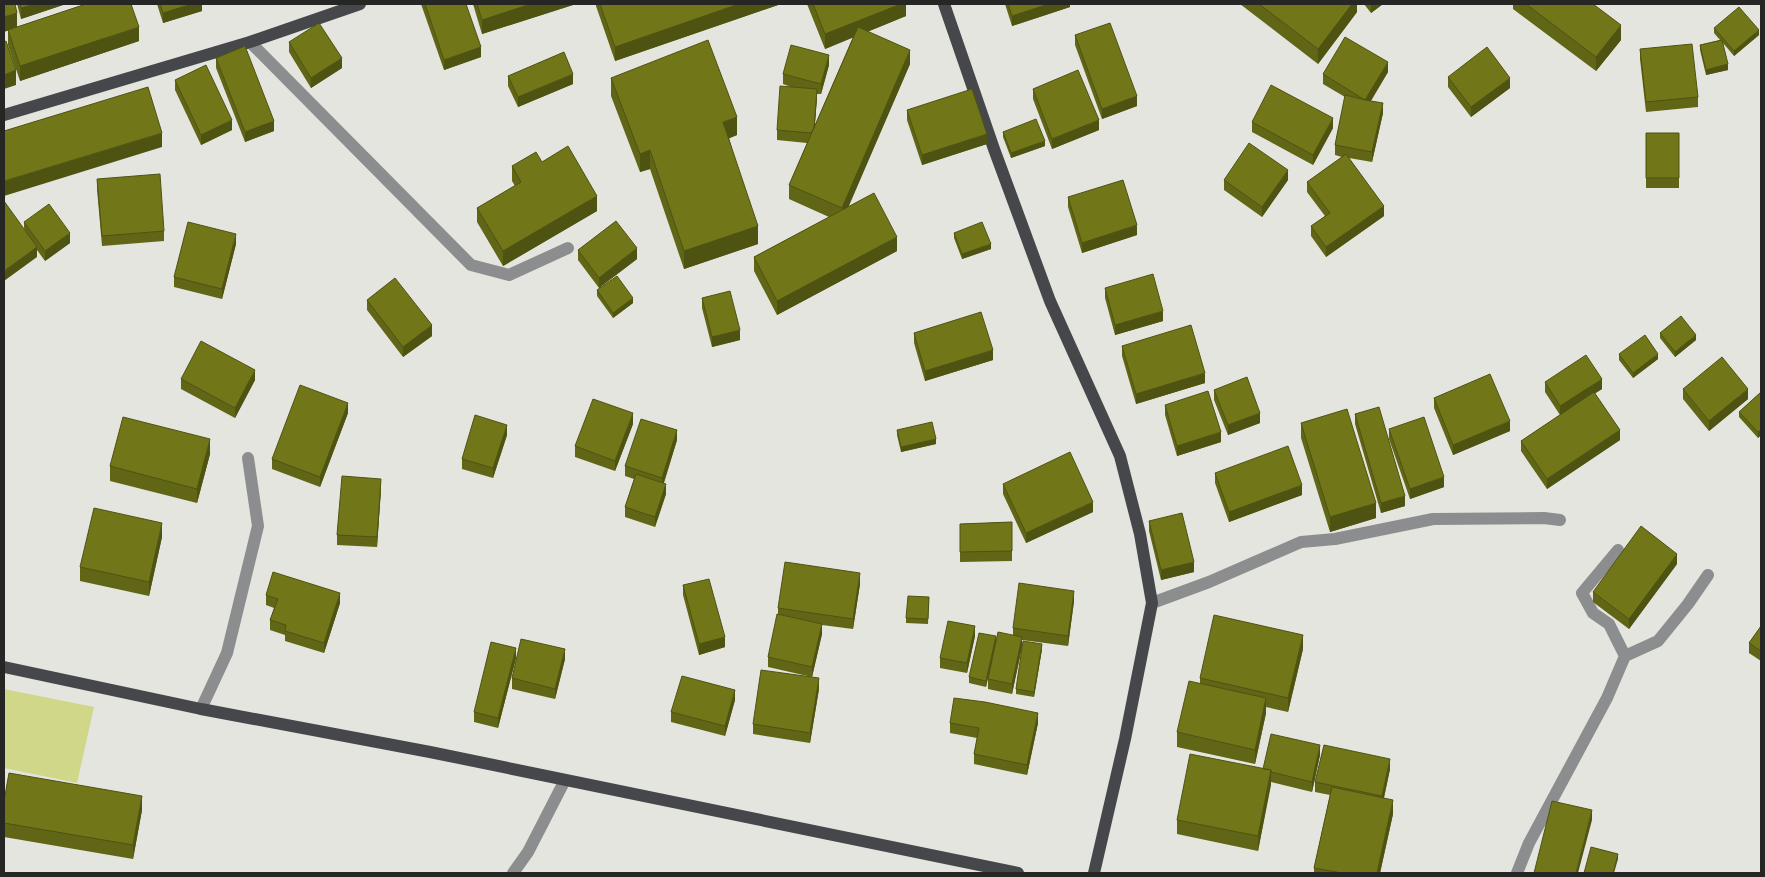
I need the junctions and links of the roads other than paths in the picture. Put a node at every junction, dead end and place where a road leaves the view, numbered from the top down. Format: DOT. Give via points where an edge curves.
graph roads {
  1 [pos="360,4"];
  2 [pos="944,4"];
  3 [pos="250,42"];
  4 [pos="4,115"];
  5 [pos="568,248"];
  6 [pos="248,458"];
  7 [pos="1560,520"];
  8 [pos="1618,550"];
  9 [pos="1708,575"];
  10 [pos="1152,602"];
  11 [pos="1625,656"];
  12 [pos="4,667"];
  13 [pos="201,709"];
  14 [pos="565,780"];
  15 [pos="513,873"];
  16 [pos="1018,873"];
  17 [pos="1094,873"];
  18 [pos="1517,873"];
  1 -- 3 [label="main road"];
  2 -- 10 [label="main road" via="1050,301 1120,456 1140,534"];
  3 -- 4 [label="main road"];
  3 -- 5 [label="street" via="471,265 509,275"];
  6 -- 13 [label="street" via="258,526 227,653"];
  7 -- 10 [label="street" via="1433,519 1335,539 1301,542 1209,582"];
  8 -- 11 [label="street" via="1582,593 1592,613 1609,624"];
  9 -- 11 [label="street" via="1658,641"];
  10 -- 17 [label="main road"];
  11 -- 18 [label="street" via="1607,698 1529,844"];
  12 -- 13 [label="main road"];
  13 -- 14 [label="main road"];
  14 -- 15 [label="street" via="528,852"];
  14 -- 16 [label="main road"];
}
